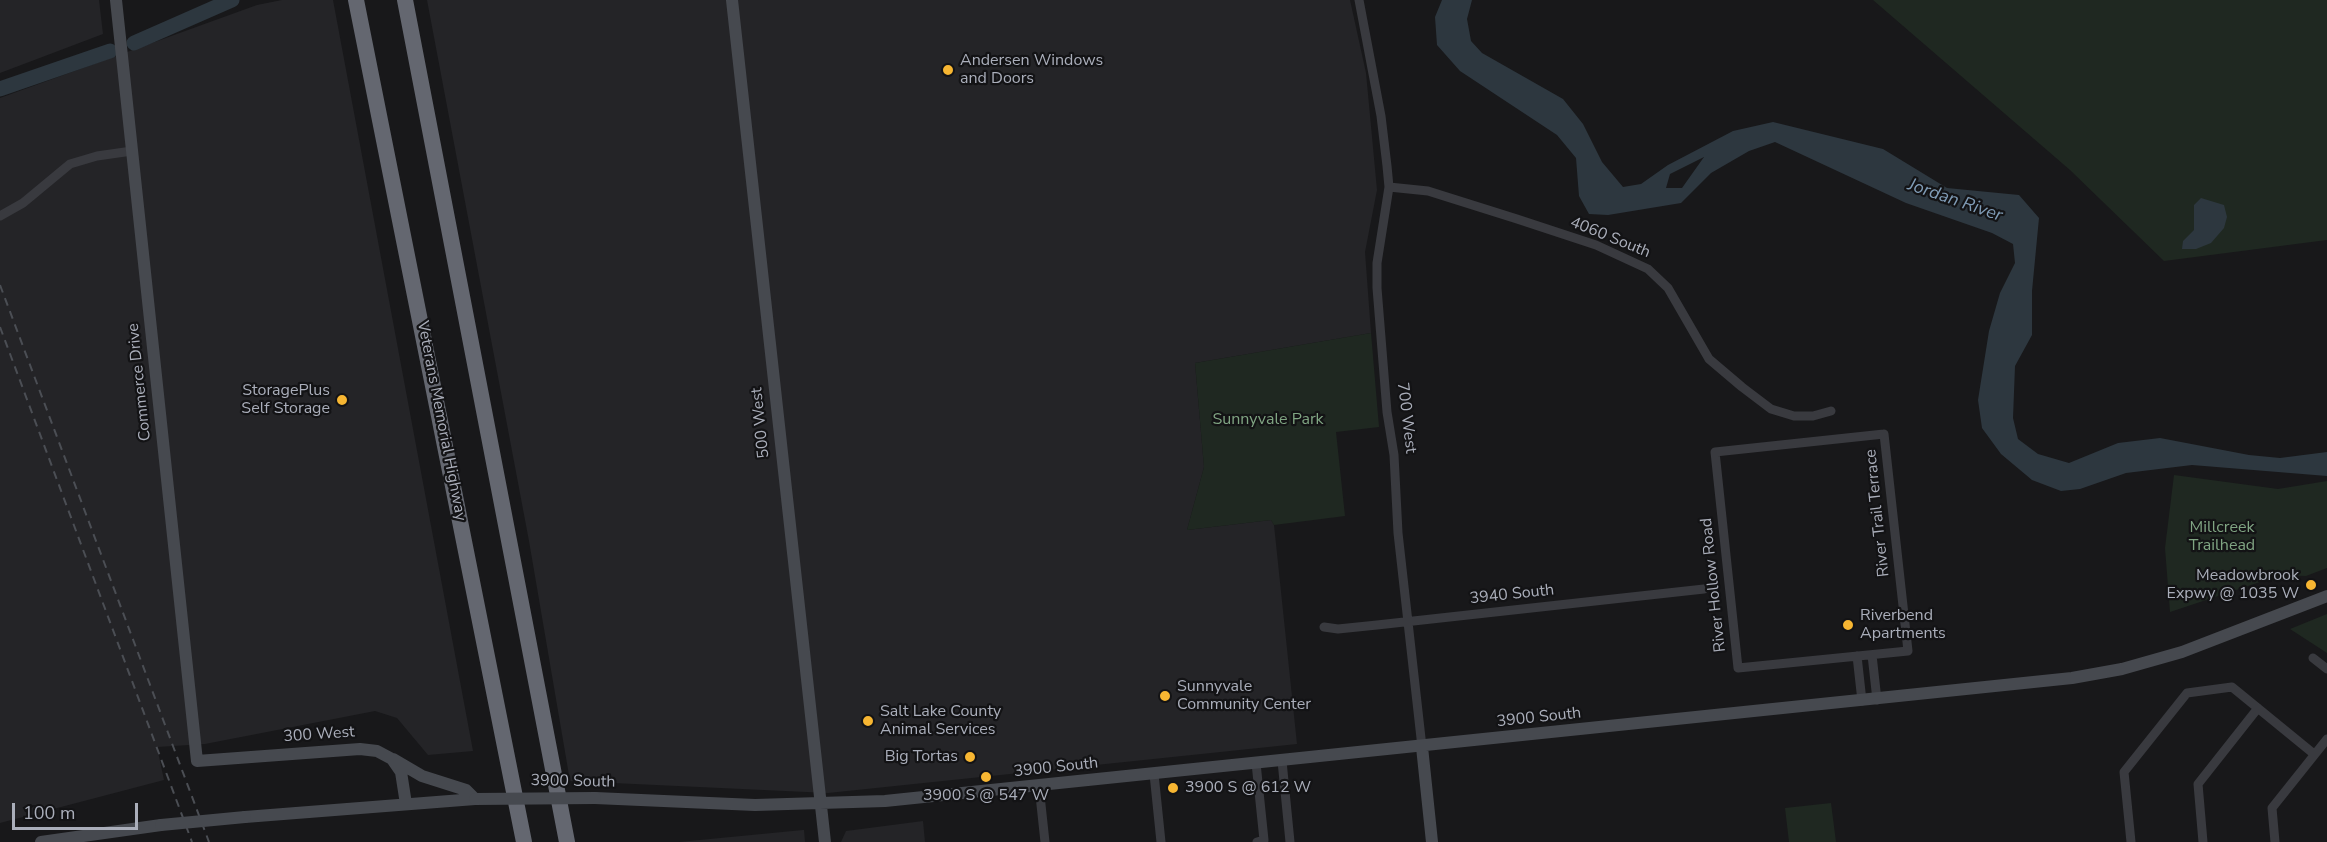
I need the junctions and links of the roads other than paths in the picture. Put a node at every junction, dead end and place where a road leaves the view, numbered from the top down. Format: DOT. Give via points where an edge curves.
graph roads {
  1 [pos="116,0"];
  2 [pos="356,0"];
  3 [pos="405,0"];
  4 [pos="732,0"];
  5 [pos="1359,0"];
  6 [pos="132,151"];
  7 [pos="1389,187"];
  8 [pos="0,216"];
  9 [pos="1831,411"];
  10 [pos="1715,452"];
  11 [pos="1704,589"];
  12 [pos="2327,596"];
  13 [pos="1409,622"];
  14 [pos="1324,627"];
  15 [pos="1908,651"];
  16 [pos="1872,655"];
  17 [pos="1857,656"];
  18 [pos="2313,658"];
  19 [pos="2327,669"];
  20 [pos="1877,700"];
  21 [pos="1862,701"];
  22 [pos="2258,708"];
  23 [pos="2327,739"];
  24 [pos="1422,747"];
  25 [pos="2314,754"];
  26 [pos="392,759"];
  27 [pos="197,760"];
  28 [pos="1282,761"];
  29 [pos="1256,763"];
  30 [pos="1154,774"];
  31 [pos="1039,786"];
  32 [pos="475,799"];
  33 [pos="406,804"];
  34 [pos="820,804"];
  35 [pos="41,842"];
  36 [pos="524,842"];
  37 [pos="567,842"];
  38 [pos="825,842"];
  39 [pos="1045,842"];
  40 [pos="1161,842"];
  41 [pos="1257,842"];
  42 [pos="1290,842"];
  43 [pos="1432,842"];
  44 [pos="2131,842"];
  45 [pos="2203,842"];
  46 [pos="2275,842"];
  1 -- 6 [label="main road, Commerce Drive"];
  2 -- 36 [label="highway, Veterans Memorial Highway"];
  3 -- 37 [label="highway"];
  4 -- 34 [label="main road, 500 West"];
  5 -- 7 [label="street, 700 West" via="1382,116"];
  6 -- 8 [label="street" via="70,164 23,204"];
  6 -- 27 [label="main road, Commerce Drive"];
  7 -- 9 [label="street, 4060 South" via="1428,191 1495,212 1596,245 1648,269 1668,288 1709,359 1742,387 1771,409 1794,416"];
  7 -- 13 [label="street, 700 West" via="1377,288"];
  10 -- 15 [label="street, River Trail Terrace" via="1884,434"];
  10 -- 17 [label="street, River Hollow Road" via="1738,668"];
  11 -- 13 [label="street, 3940 South"];
  12 -- 20 [label="main road, 3900 South" via="2182,652 2121,669"];
  13 -- 14 [label="street, 3940 South"];
  13 -- 24 [label="street, 700 West"];
  15 -- 16 [label="street, River Hollow Road"];
  16 -- 17 [label="street, River Hollow Road"];
  16 -- 20 [label="street"];
  17 -- 21 [label="street"];
  18 -- 19 [label="street"];
  20 -- 21 [label="main road, 3900 South"];
  21 -- 24 [label="main road, 3900 South"];
  22 -- 25 [label="street"];
  22 -- 44 [label="street" via="2232,687 2187,693 2124,772"];
  22 -- 45 [label="street" via="2198,784"];
  23 -- 25 [label="street"];
  24 -- 28 [label="main road, 3900 South"];
  24 -- 43 [label="main road, 700 West"];
  25 -- 46 [label="street" via="2272,808"];
  26 -- 27 [label="main road, 300 West" via="377,751 360,749"];
  26 -- 32 [label="main road, 300 West" via="422,776 466,790"];
  26 -- 33 [label="main road" via="401,772"];
  28 -- 29 [label="main road, 3900 South"];
  28 -- 42 [label="street"];
  29 -- 30 [label="main road, 3900 South"];
  29 -- 41 [label="street" via="1264,840"];
  30 -- 31 [label="main road, 3900 South"];
  30 -- 40 [label="street"];
  31 -- 34 [label="main road, 3900 South"];
  31 -- 39 [label="street"];
  32 -- 33 [label="main road, 3900 South"];
  32 -- 34 [label="main road, 3900 South, bridge"];
  33 -- 35 [label="main road, 3900 South, bridge" via="161,825"];
  34 -- 38 [label="main road, 500 West"];
}
